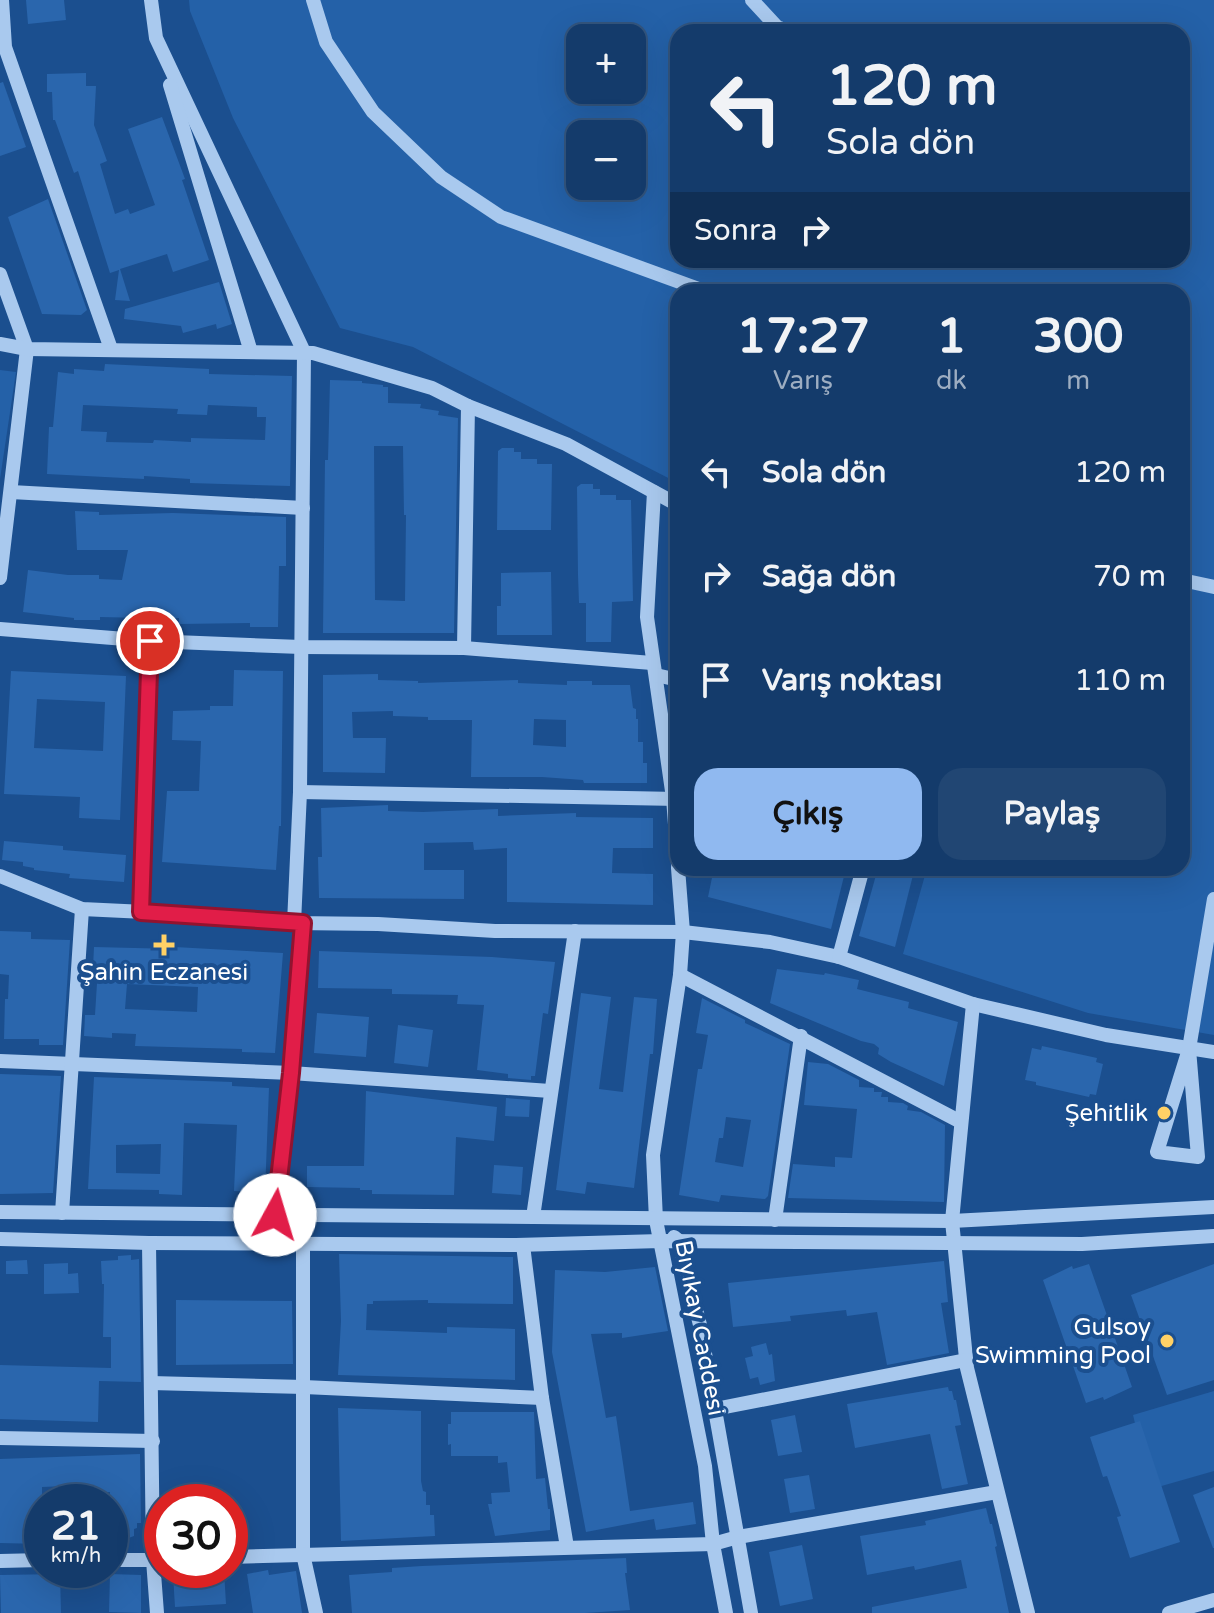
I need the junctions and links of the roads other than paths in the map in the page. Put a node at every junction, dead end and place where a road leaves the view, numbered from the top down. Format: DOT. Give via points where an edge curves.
graph roads {
  1 [pos="2,0"];
  2 [pos="151,0"];
  3 [pos="313,0"];
  4 [pos="752,0"];
  5 [pos="774,24"];
  6 [pos="156,38"];
  7 [pos="2,48"];
  8 [pos="0,274"];
  9 [pos="685,284"];
  10 [pos="0,344"];
  11 [pos="27,349"];
  12 [pos="111,349"];
  13 [pos="251,352"];
  14 [pos="304,352"];
  15 [pos="468,406"];
  16 [pos="11,492"];
  17 [pos="654,492"];
  18 [pos="670,501"];
  19 [pos="303,508"];
  20 [pos="0,578"];
  21 [pos="1190,582"];
  22 [pos="1214,587"];
  23 [pos="0,629"];
  24 [pos="150,641"];
  25 [pos="301,647"];
  26 [pos="464,648"];
  27 [pos="654,669"];
  28 [pos="670,676"];
  29 [pos="670,767"];
  30 [pos="300,792"];
  31 [pos="670,798"];
  32 [pos="0,876"];
  33 [pos="679,876"];
  34 [pos="861,876"];
  35 [pos="1214,899"];
  36 [pos="82,909"];
  37 [pos="141,912"];
  38 [pos="298,923"];
  39 [pos="575,931"];
  40 [pos="683,932"];
  41 [pos="839,957"];
  42 [pos="680,975"];
  43 [pos="973,1004"];
  44 [pos="801,1036"];
  45 [pos="1189,1049"];
  46 [pos="1214,1052"];
  47 [pos="0,1061"];
  48 [pos="72,1065"];
  49 [pos="291,1073"];
  50 [pos="550,1091"];
  51 [pos="961,1122"];
  52 [pos="1214,1207"];
  53 [pos="0,1212"];
  54 [pos="62,1213"];
  55 [pos="275,1215"];
  56 [pos="533,1217"];
  57 [pos="656,1220"];
  58 [pos="775,1220"];
  59 [pos="952,1221"];
  60 [pos="1214,1236"];
  61 [pos="0,1239"];
  62 [pos="661,1241"];
  63 [pos="679,1241"];
  64 [pos="149,1243"];
  65 [pos="952,1243"];
  66 [pos="275,1244"];
  67 [pos="303,1244"];
  68 [pos="523,1245"];
  69 [pos="966,1360"];
  70 [pos="151,1383"];
  71 [pos="304,1387"];
  72 [pos="542,1398"];
  73 [pos="715,1409"];
  74 [pos="0,1438"];
  75 [pos="153,1441"];
  76 [pos="155,1484"];
  77 [pos="997,1492"];
  78 [pos="738,1537"];
  79 [pos="713,1544"];
  80 [pos="567,1547"];
  81 [pos="303,1554"];
  82 [pos="248,1556"];
  83 [pos="24,1560"];
  84 [pos="0,1561"];
  85 [pos="157,1588"];
  86 [pos="1214,1600"];
  87 [pos="157,1613"];
  88 [pos="316,1613"];
  89 [pos="726,1613"];
  90 [pos="751,1613"];
  91 [pos="1028,1613"];
  92 [pos="1169,1613"];
  1 -- 7 [label="street"];
  2 -- 6 [label="street"];
  3 -- 9 [label="street" via="326,42 373,112 441,177 501,217"];
  4 -- 5 [label="street"];
  6 -- 13 [label="street"];
  6 -- 14 [label="street"];
  7 -- 12 [label="street"];
  8 -- 11 [label="street"];
  10 -- 11 [label="street"];
  11 -- 12 [label="street"];
  11 -- 16 [label="street"];
  12 -- 13 [label="street"];
  13 -- 14 [label="street"];
  14 -- 15 [label="street" via="432,388"];
  14 -- 19 [label="street"];
  15 -- 17 [label="street" via="566,444"];
  15 -- 26 [label="street"];
  16 -- 19 [label="street"];
  16 -- 20 [label="street"];
  17 -- 18 [label="street"];
  17 -- 27 [label="street" via="647,617"];
  19 -- 25 [label="street"];
  21 -- 22 [label="street"];
  23 -- 24 [label="street"];
  24 -- 25 [label="street"];
  24 -- 37 [label="street"];
  25 -- 26 [label="street"];
  25 -- 30 [label="street"];
  26 -- 27 [label="street"];
  27 -- 28 [label="street"];
  27 -- 29 [label="street"];
  30 -- 31 [label="street"];
  30 -- 38 [label="street"];
  32 -- 36 [label="street"];
  33 -- 40 [label="street"];
  34 -- 41 [label="street"];
  35 -- 45 [label="street"];
  36 -- 37 [label="street"];
  36 -- 48 [label="street"];
  37 -- 38 [label="street"];
  38 -- 39 [label="street"];
  38 -- 49 [label="street"];
  39 -- 40 [label="street"];
  39 -- 50 [label="street"];
  40 -- 41 [label="street"];
  40 -- 42 [label="street"];
  41 -- 43 [label="street"];
  42 -- 44 [label="street"];
  42 -- 57 [label="street" via="653,1155"];
  43 -- 45 [label="street"];
  43 -- 51 [label="street"];
  44 -- 51 [label="street"];
  44 -- 58 [label="street"];
  45 -- 45 [label="street" via="1157,1152 1198,1157 1193,1095"];
  45 -- 46 [label="street"];
  47 -- 48 [label="street"];
  48 -- 49 [label="street"];
  48 -- 54 [label="street"];
  49 -- 50 [label="street"];
  49 -- 55 [label="street"];
  50 -- 56 [label="street"];
  51 -- 59 [label="street"];
  52 -- 59 [label="street"];
  53 -- 54 [label="street"];
  54 -- 55 [label="street"];
  55 -- 56 [label="street"];
  55 -- 66 [label="street"];
  56 -- 57 [label="street"];
  57 -- 58 [label="street"];
  57 -- 62 [label="street, Bıyıkay Caddesi"];
  57 -- 63 [label="street, Bıyıkay Caddesi"];
  58 -- 59 [label="street"];
  59 -- 65 [label="street"];
  60 -- 65 [label="street" via="1082,1244"];
  61 -- 64 [label="street"];
  62 -- 63 [label="street"];
  62 -- 68 [label="street"];
  62 -- 79 [label="street, Bıyıkay Caddesi" via="705,1466"];
  63 -- 65 [label="street"];
  63 -- 73 [label="street, Bıyıkay Caddesi"];
  64 -- 66 [label="street"];
  64 -- 70 [label="street"];
  65 -- 69 [label="street"];
  66 -- 67 [label="street"];
  67 -- 68 [label="street"];
  67 -- 71 [label="street"];
  68 -- 72 [label="street"];
  69 -- 73 [label="street"];
  69 -- 77 [label="street"];
  70 -- 71 [label="street"];
  70 -- 75 [label="street"];
  71 -- 72 [label="street"];
  71 -- 81 [label="street"];
  72 -- 80 [label="street"];
  73 -- 78 [label="street, Bıyıkay Caddesi"];
  74 -- 75 [label="street"];
  75 -- 76 [label="street"];
  77 -- 78 [label="street"];
  77 -- 91 [label="street"];
  78 -- 79 [label="street"];
  78 -- 90 [label="street, Bıyıkay Caddesi"];
  79 -- 80 [label="street"];
  79 -- 89 [label="street, Bıyıkay Caddesi"];
  80 -- 81 [label="street"];
  81 -- 82 [label="street"];
  81 -- 88 [label="street"];
  83 -- 84 [label="street"];
  85 -- 87 [label="street"];
  86 -- 92 [label="street"];
}
